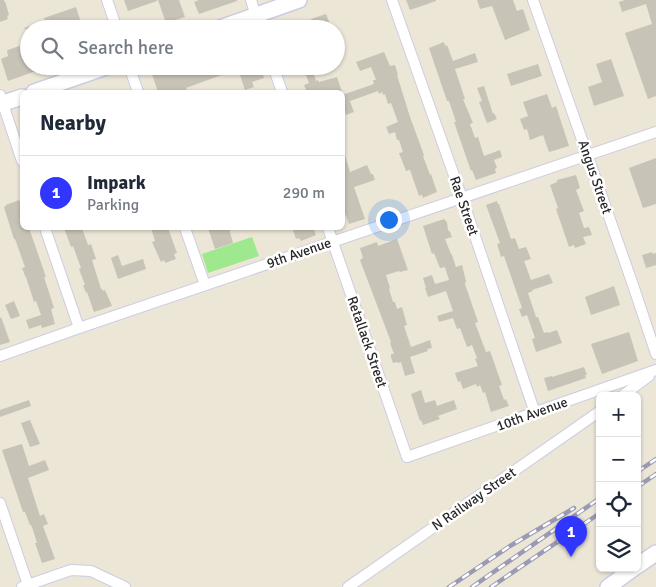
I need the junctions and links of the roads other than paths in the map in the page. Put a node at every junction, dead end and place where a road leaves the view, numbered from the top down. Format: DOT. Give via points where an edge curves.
graph roads {
  1 [pos="107,0"];
  2 [pos="251,0"];
  3 [pos="299,0"];
  4 [pos="392,0"];
  5 [pos="532,0"];
  6 [pos="114,20"];
  7 [pos="257,20"];
  8 [pos="262,20"];
  9 [pos="83,75"];
  10 [pos="132,75"];
  11 [pos="276,75"];
  12 [pos="40,90"];
  13 [pos="137,90"];
  14 [pos="281,90"];
  15 [pos="20,96"];
  16 [pos="1,101"];
  17 [pos="656,132"];
  18 [pos="20,155"];
  19 [pos="587,156"];
  20 [pos="462,198"];
  21 [pos="46,230"];
  22 [pos="186,230"];
  23 [pos="329,230"];
  24 [pos="332,242"];
  25 [pos="205,285"];
  26 [pos="80,328"];
  27 [pos="656,354"];
  28 [pos="0,356"];
  29 [pos="656,371"];
  30 [pos="627,392"];
  31 [pos="535,413"];
  32 [pos="596,414"];
  33 [pos="407,457"];
  34 [pos="0,503"];
  35 [pos="656,553"];
  36 [pos="641,563"];
  37 [pos="629,572"];
  38 [pos="25,586"];
  39 [pos="125,587"];
  40 [pos="348,587"];
  41 [pos="608,587"];
  1 -- 6 [label="street"];
  2 -- 7 [label="street"];
  3 -- 8 [label="main road"];
  4 -- 20 [label="street, Rae Street"];
  5 -- 19 [label="street, Angus Street"];
  9 -- 12 [label="main road"];
  10 -- 13 [label="street"];
  11 -- 14 [label="street"];
  15 -- 16 [label="main road"];
  16 -- 18 [label="street"];
  17 -- 19 [label="street, 9th Avenue"];
  19 -- 20 [label="street, 9th Avenue"];
  19 -- 27 [label="street, Angus Street"];
  20 -- 24 [label="street, 9th Avenue"];
  20 -- 31 [label="street, Rae Street"];
  21 -- 26 [label="street"];
  22 -- 25 [label="street"];
  23 -- 24 [label="street, Retallack Street"];
  24 -- 25 [label="street, 9th Avenue"];
  24 -- 33 [label="street, Retallack Street"];
  25 -- 26 [label="street, 9th Avenue"];
  26 -- 28 [label="street, 9th Avenue"];
  29 -- 30 [label="street"];
  29 -- 31 [label="street, 10th Avenue"];
  31 -- 33 [label="street, 10th Avenue"];
  32 -- 40 [label="street, N Railway Street"];
  34 -- 38 [label="street"];
  35 -- 36 [label="main road"];
  37 -- 41 [label="main road"];
  38 -- 39 [label="street" via="71,570 91,571"];
}
